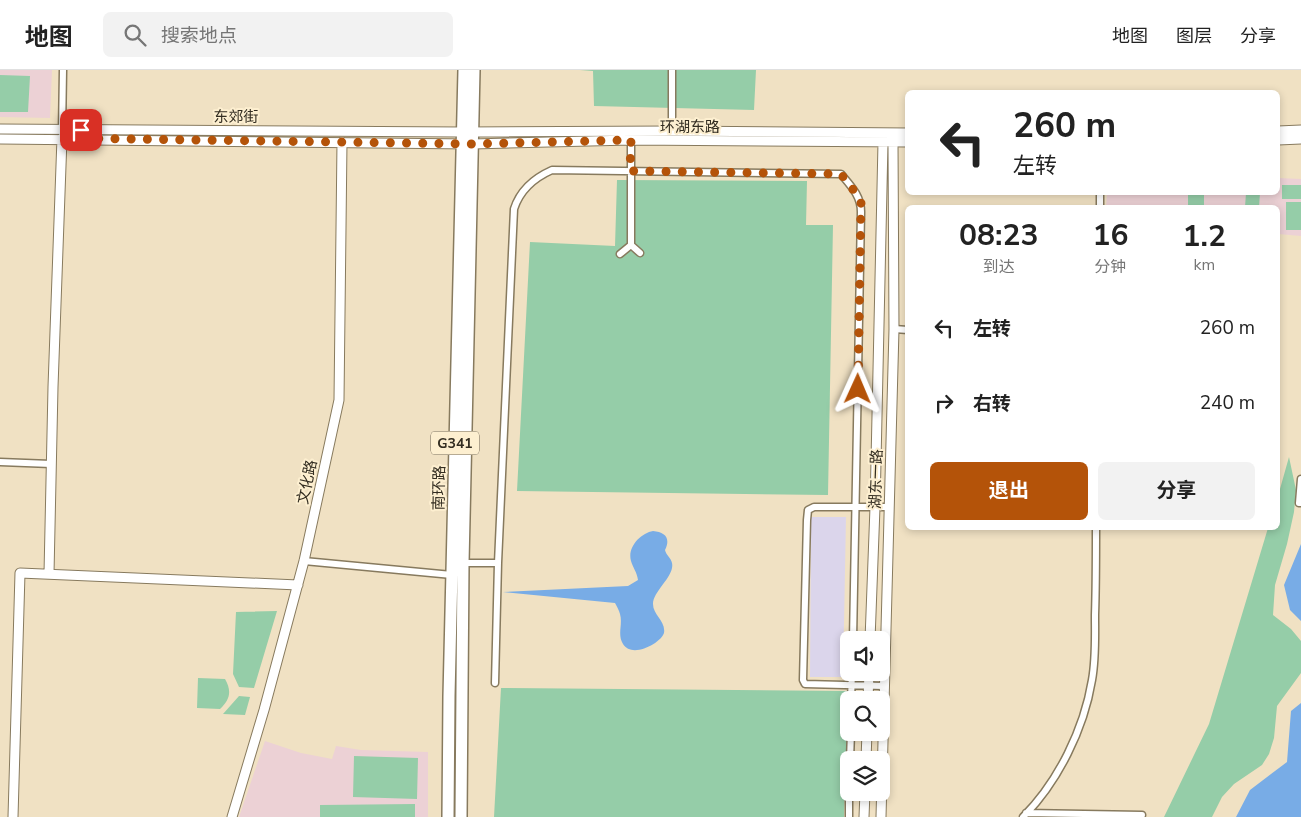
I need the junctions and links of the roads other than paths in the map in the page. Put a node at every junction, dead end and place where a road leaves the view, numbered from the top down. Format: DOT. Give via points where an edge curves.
graph roads {
  1 [pos="63,70"];
  2 [pos="464,70"];
  3 [pos="474,70"];
  4 [pos="672,70"];
  5 [pos="0,129"];
  6 [pos="1301,130"];
  7 [pos="672,131"];
  8 [pos="1280,131"];
  9 [pos="905,133"];
  10 [pos="62,134"];
  11 [pos="467,138"];
  12 [pos="0,139"];
  13 [pos="1301,139"];
  14 [pos="631,140"];
  15 [pos="1280,140"];
  16 [pos="342,142"];
  17 [pos="882,142"];
  18 [pos="893,142"];
  19 [pos="905,142"];
  20 [pos="630,171"];
  21 [pos="631,245"];
  22 [pos="640,253"];
  23 [pos="620,254"];
  24 [pos="894,329"];
  25 [pos="905,330"];
  26 [pos="0,462"];
  27 [pos="51,464"];
  28 [pos="1301,479"];
  29 [pos="1301,503"];
  30 [pos="856,507"];
  31 [pos="875,507"];
  32 [pos="889,507"];
  33 [pos="1096,530"];
  34 [pos="304,561"];
  35 [pos="463,563"];
  36 [pos="498,563"];
  37 [pos="49,574"];
  38 [pos="452,575"];
  39 [pos="298,585"];
  40 [pos="853,631"];
  41 [pos="870,631"];
  42 [pos="852,681"];
  43 [pos="868,681"];
  44 [pos="496,683"];
  45 [pos="852,685"];
  46 [pos="868,685"];
  47 [pos="884,686"];
  48 [pos="852,691"];
  49 [pos="868,691"];
  50 [pos="850,801"];
  51 [pos="865,801"];
  52 [pos="1024,815"];
  53 [pos="1142,815"];
  54 [pos="13,817"];
  55 [pos="232,817"];
  56 [pos="448,817"];
  57 [pos="461,817"];
  58 [pos="849,817"];
  59 [pos="864,817"];
  60 [pos="881,817"];
  1 -- 10 [label="street"];
  2 -- 11 [label="highway, 南环路 / G341"];
  3 -- 11 [label="highway, 南环路 / G341"];
  4 -- 7 [label="street"];
  5 -- 10 [label="main road, 东郊街"];
  6 -- 8 [label="main road"];
  7 -- 9 [label="main road, 环湖东路"];
  7 -- 11 [label="main road, 环湖东路"];
  10 -- 11 [label="main road, 东郊街"];
  10 -- 12 [label="main road, 东郊街"];
  10 -- 16 [label="main road, 东郊街"];
  10 -- 27 [label="main road"];
  11 -- 14 [label="main road, 环湖东路"];
  11 -- 16 [label="main road, 东郊街"];
  11 -- 35 [label="highway, 南环路 / G341"];
  11 -- 38 [label="highway, 南环路 / G341"];
  13 -- 15 [label="main road"];
  14 -- 17 [label="main road, 环湖东路"];
  14 -- 20 [label="street"];
  16 -- 34 [label="main road, 文化路" via="339,400"];
  17 -- 18 [label="main road, 环湖东路"];
  17 -- 31 [label="main road, 湖东一路"];
  18 -- 19 [label="main road, 环湖东路"];
  18 -- 24 [label="main road, 湖东一路"];
  20 -- 21 [label="street"];
  20 -- 30 [label="street" via="841,174 855,192 861,202"];
  20 -- 36 [label="street" via="552,170 523,190 516,202"];
  21 -- 22 [label="street"];
  21 -- 23 [label="street"];
  24 -- 25 [label="street"];
  24 -- 32 [label="main road, 湖东一路"];
  26 -- 27 [label="street"];
  27 -- 37 [label="main road"];
  28 -- 29 [label="street"];
  30 -- 31 [label="street"];
  30 -- 40 [label="street"];
  30 -- 45 [label="street" via="814,507 808,510 803,680 805,684"];
  31 -- 32 [label="street"];
  31 -- 41 [label="main road, 湖东一路"];
  32 -- 47 [label="main road, 湖东一路"];
  33 -- 52 [label="street" via="1095,654 1089,695 1057,772"];
  34 -- 38 [label="street"];
  34 -- 39 [label="main road, 文化路"];
  35 -- 36 [label="street"];
  35 -- 57 [label="highway, 南环路 / G341"];
  36 -- 44 [label="street"];
  37 -- 39 [label="main road"];
  37 -- 54 [label="main road" via="20,573"];
  38 -- 56 [label="highway, 南环路 / G341"];
  39 -- 55 [label="main road, 文化路"];
  42 -- 45 [label="street"];
  43 -- 46 [label="main road"];
  45 -- 46 [label="street"];
  45 -- 48 [label="street"];
  46 -- 47 [label="street"];
  46 -- 49 [label="main road"];
  47 -- 60 [label="main road, 湖东一路"];
  50 -- 58 [label="street"];
  51 -- 59 [label="main road"];
  52 -- 53 [label="street"];
}
